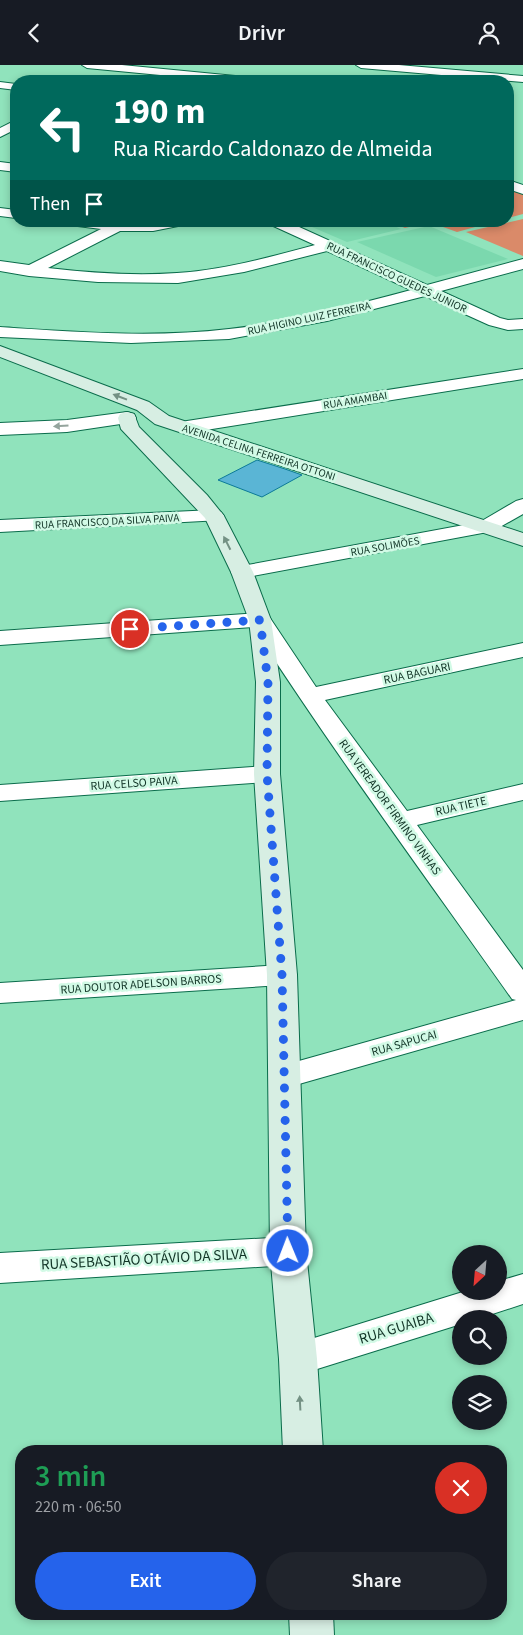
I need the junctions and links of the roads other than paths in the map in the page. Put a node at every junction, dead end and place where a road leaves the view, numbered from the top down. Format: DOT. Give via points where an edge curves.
graph roads {
  1 [pos="87,65"];
  2 [pos="361,65"];
  3 [pos="119,68"];
  4 [pos="428,68"];
  5 [pos="107,75"];
  6 [pos="190,75"];
  7 [pos="488,75"];
  8 [pos="117,227"];
  9 [pos="287,227"];
  10 [pos="329,246"];
  11 [pos="523,264"];
  12 [pos="0,267"];
  13 [pos="30,270"];
  14 [pos="8,281"];
  15 [pos="425,290"];
  16 [pos="523,324"];
  17 [pos="0,332"];
  18 [pos="0,351"];
  19 [pos="0,369"];
  20 [pos="523,373"];
  21 [pos="143,406"];
  22 [pos="127,418"];
  23 [pos="162,420"];
  24 [pos="187,427"];
  25 [pos="0,429"];
  26 [pos="523,505"];
  27 [pos="214,516"];
  28 [pos="0,526"];
  29 [pos="486,527"];
  30 [pos="523,540"];
  31 [pos="242,572"];
  32 [pos="260,620"];
  33 [pos="0,638"];
  34 [pos="523,650"];
  35 [pos="310,696"];
  36 [pos="267,774"];
  37 [pos="523,792"];
  38 [pos="0,793"];
  39 [pos="399,821"];
  40 [pos="282,975"];
  41 [pos="523,992"];
  42 [pos="0,993"];
  43 [pos="523,1009"];
  44 [pos="285,1076"];
  45 [pos="288,1251"];
  46 [pos="0,1268"];
  47 [pos="523,1289"];
  48 [pos="298,1359"];
  49 [pos="303,1445"];
  50 [pos="311,1620"];
  51 [pos="312,1635"];
  1 -- 3 [label="street"];
  2 -- 4 [label="street"];
  3 -- 5 [label="street"];
  3 -- 6 [label="street"];
  4 -- 7 [label="street"];
  8 -- 13 [label="street"];
  9 -- 10 [label="street, RUA FRANCISCO GUEDES JUNIOR"];
  10 -- 13 [label="street" via="216,273 158,279 107,278"];
  10 -- 15 [label="street, RUA FRANCISCO GUEDES JUNIOR"];
  11 -- 15 [label="street, RUA HIGINO LUIZ FERREIRA"];
  12 -- 13 [label="street"];
  13 -- 14 [label="street"];
  15 -- 16 [label="street, RUA FRANCISCO GUEDES JUNIOR" via="495,322"];
  15 -- 17 [label="street, RUA HIGINO LUIZ FERREIRA" via="321,318 260,330 210,335 143,338"];
  21 -- 18 [label="main road, AVENIDA CELINA FERREIRA OTTONI, one-way"];
  19 -- 22 [label="main road"];
  20 -- 24 [label="street, RUA AMAMBAI"];
  21 -- 22 [label="main road"];
  21 -- 23 [label="main road, AVENIDA CELINA FERREIRA OTTONI"];
  22 -- 23 [label="main road"];
  22 -- 25 [label="street, one-way" via="67,426"];
  22 -- 27 [label="main road" via="130,429"];
  23 -- 24 [label="main road, AVENIDA CELINA FERREIRA OTTONI"];
  24 -- 29 [label="main road, AVENIDA CELINA FERREIRA OTTONI"];
  26 -- 29 [label="street, RUA SOLIMÕES"];
  27 -- 28 [label="street, RUA FRANCISCO DA SILVA PAIVA"];
  31 -- 27 [label="main road, one-way"];
  29 -- 30 [label="main road, AVENIDA CELINA FERREIRA OTTONI"];
  29 -- 31 [label="street, RUA SOLIMÕES"];
  31 -- 32 [label="main road"];
  32 -- 33 [label="street"];
  32 -- 35 [label="street, RUA VEREADOR FIRMINO VINHAS"];
  32 -- 36 [label="main road" via="268,682"];
  34 -- 35 [label="street, RUA BAGUARI"];
  35 -- 39 [label="street, RUA VEREADOR FIRMINO VINHAS"];
  36 -- 38 [label="street, RUA CELSO PAIVA"];
  36 -- 40 [label="main road"];
  37 -- 39 [label="street, RUA TIETE"];
  39 -- 41 [label="street, RUA VEREADOR FIRMINO VINHAS"];
  40 -- 42 [label="street, RUA DOUTOR ADELSON BARROS"];
  40 -- 44 [label="main road"];
  43 -- 44 [label="street, RUA SAPUCAI"];
  44 -- 45 [label="main road"];
  45 -- 46 [label="street, RUA SEBASTIÃO OTÁVIO DA SILVA"];
  45 -- 48 [label="main road"];
  47 -- 48 [label="street, RUA GUAIBA"];
  49 -- 48 [label="main road, one-way"];
  50 -- 51 [label="main road"];
}
